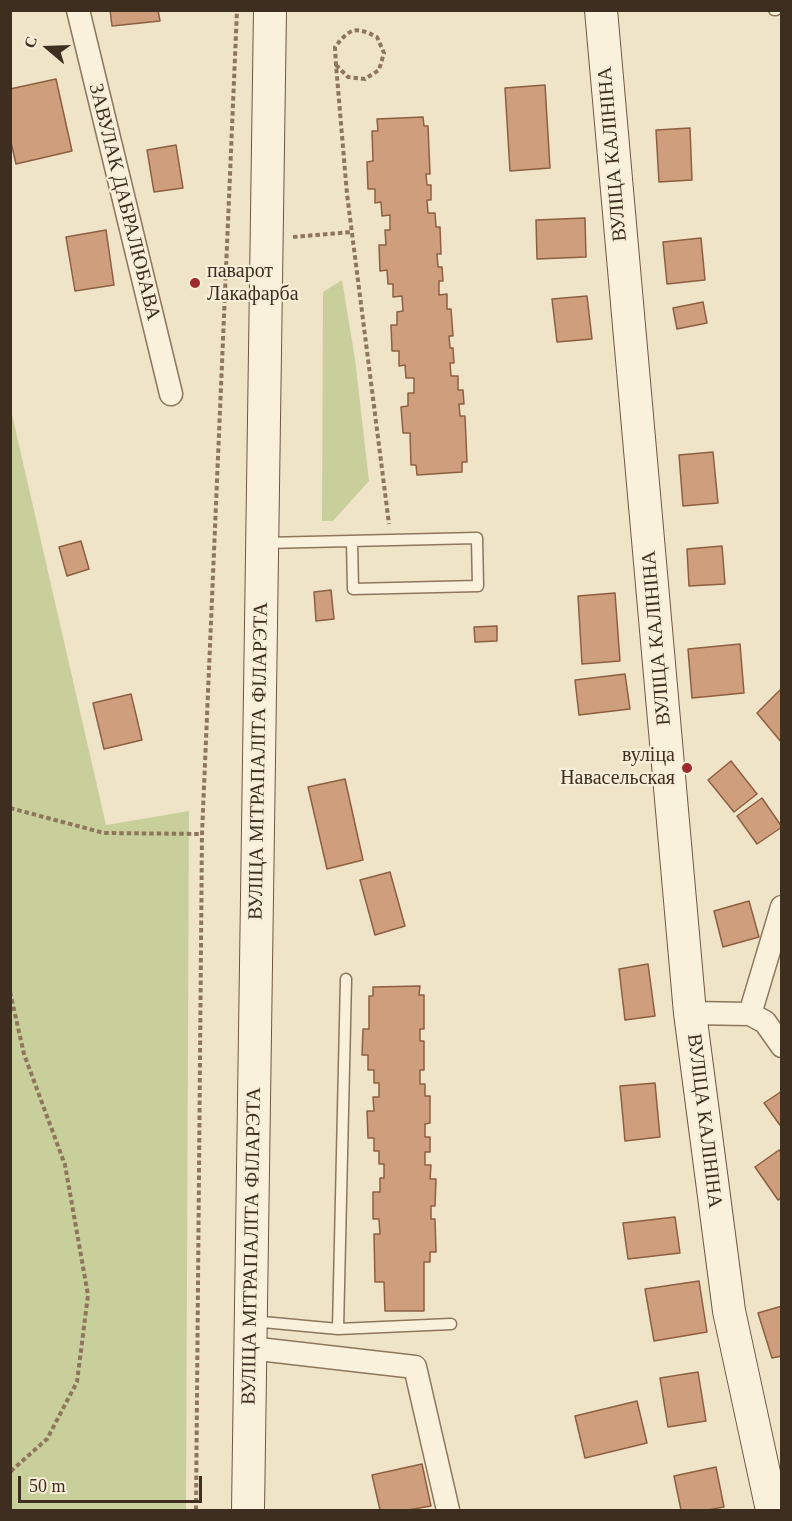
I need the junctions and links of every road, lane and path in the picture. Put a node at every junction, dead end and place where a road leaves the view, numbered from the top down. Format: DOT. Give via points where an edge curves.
graph roads {
  1 [pos="78,10"];
  2 [pos="237,10"];
  3 [pos="270,10"];
  4 [pos="601,10"];
  5 [pos="336,64"];
  6 [pos="352,232"];
  7 [pos="291,237"];
  8 [pos="171,394"];
  9 [pos="392,540"];
  10 [pos="352,541"];
  11 [pos="262,543"];
  12 [pos="10,808"];
  13 [pos="202,834"];
  14 [pos="782,907"];
  15 [pos="346,979"];
  16 [pos="10,992"];
  17 [pos="690,1013"];
  18 [pos="750,1014"];
  19 [pos="782,1046"];
  20 [pos="451,1324"];
  21 [pos="338,1329"];
  22 [pos="251,1335"];
  23 [pos="10,1472"];
  24 [pos="196,1510"];
  25 [pos="248,1510"];
  26 [pos="448,1510"];
  27 [pos="772,1510"];
  1 -- 8 [label="street, ЗАВУЛАК ДАБРАЛЮБАВА"];
  2 -- 13 [label="path"];
  3 -- 11 [label="main road, ВУЛІЦА МІТРАПАЛІТА ФІЛАРЭТА"];
  4 -- 17 [label="main road, ВУЛІЦА КАЛІНІНА"];
  5 -- 5 [label="path" via="335,47 345,34 362,30 377,37 384,53 379,70 364,79 348,77"];
  5 -- 6 [label="path"];
  6 -- 7 [label="path"];
  6 -- 9 [label="path"];
  9 -- 10 [label="lane"];
  9 -- 10 [label="lane" via="477,538 478,586 353,589"];
  10 -- 11 [label="lane"];
  11 -- 22 [label="main road, ВУЛІЦА МІТРАПАЛІТА ФІЛАРЭТА"];
  12 -- 13 [label="path" via="104,833"];
  13 -- 24 [label="path"];
  14 -- 18 [label="street"];
  15 -- 21 [label="lane"];
  16 -- 23 [label="path" via="24,1054 65,1165 88,1296 77,1382 47,1439"];
  17 -- 18 [label="street"];
  17 -- 27 [label="main road, ВУЛІЦА КАЛІНІНА" via="729,1311"];
  18 -- 19 [label="street" via="765,1022"];
  20 -- 21 [label="lane"];
  21 -- 22 [label="lane"];
  22 -- 25 [label="main road, ВУЛІЦА МІТРАПАЛІТА ФІЛАРЭТА"];
  22 -- 26 [label="street" via="267,1350 415,1367"];
}
